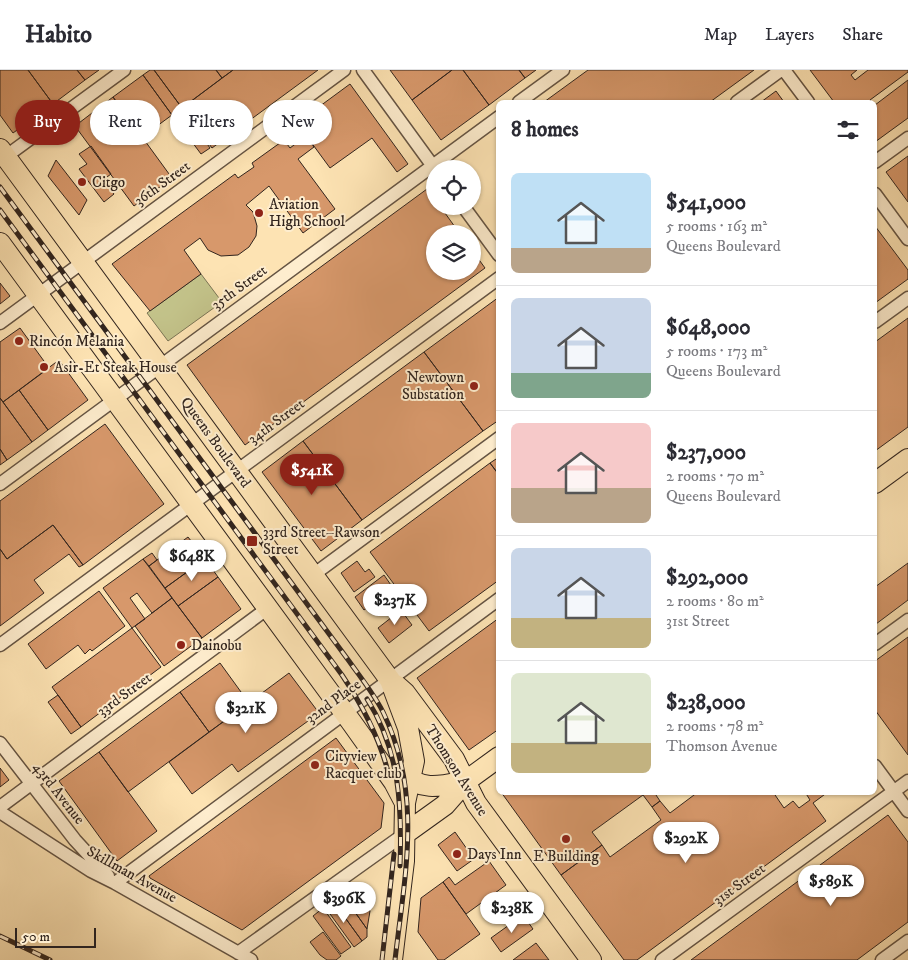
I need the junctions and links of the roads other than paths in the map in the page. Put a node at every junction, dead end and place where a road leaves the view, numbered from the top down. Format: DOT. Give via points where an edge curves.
graph roads {
  1 [pos="124,70"];
  2 [pos="344,70"];
  3 [pos="363,70"];
  4 [pos="563,70"];
  5 [pos="782,70"];
  6 [pos="522,100"];
  7 [pos="740,100"];
  8 [pos="806,100"];
  9 [pos="496,119"];
  10 [pos="908,138"];
  11 [pos="2,156"];
  12 [pos="429,160"];
  13 [pos="443,160"];
  14 [pos="877,161"];
  15 [pos="426,173"];
  16 [pos="877,197"];
  17 [pos="470,215"];
  18 [pos="908,239"];
  19 [pos="0,243"];
  20 [pos="496,251"];
  21 [pos="83,261"];
  22 [pos="496,280"];
  23 [pos="38,295"];
  24 [pos="908,298"];
  25 [pos="877,321"];
  26 [pos="0,323"];
  27 [pos="160,366"];
  28 [pos="114,399"];
  29 [pos="496,440"];
  30 [pos="908,459"];
  31 [pos="236,470"];
  32 [pos="877,482"];
  33 [pos="0,484"];
  34 [pos="191,504"];
  35 [pos="313,575"];
  36 [pos="496,601"];
  37 [pos="268,608"];
  38 [pos="908,620"];
  39 [pos="877,643"];
  40 [pos="0,645"];
  41 [pos="390,680"];
  42 [pos="345,713"];
  43 [pos="0,743"];
  44 [pos="368,746"];
  45 [pos="496,758"];
  46 [pos="877,769"];
  47 [pos="411,781"];
  48 [pos="466,781"];
  49 [pos="908,781"];
  50 [pos="30,783"];
  51 [pos="894,792"];
  52 [pos="405,803"];
  53 [pos="0,807"];
  54 [pos="908,811"];
  55 [pos="0,812"];
  56 [pos="406,833"];
  57 [pos="115,883"];
  58 [pos="908,941"];
  59 [pos="238,953"];
  60 [pos="252,960"];
  61 [pos="392,960"];
  62 [pos="591,960"];
  63 [pos="662,960"];
  64 [pos="882,960"];
  1 -- 11 [label="street"];
  2 -- 21 [label="street, 36th Street"];
  3 -- 12 [label="street"];
  4 -- 6 [label="street"];
  5 -- 7 [label="street"];
  5 -- 8 [label="street"];
  9 -- 13 [label="street, 35th Street"];
  10 -- 14 [label="street"];
  11 -- 21 [label="main road, Queens Boulevard"];
  15 -- 27 [label="street, 35th Street"];
  16 -- 18 [label="street"];
  17 -- 20 [label="street"];
  19 -- 23 [label="main road, Queens Boulevard"];
  21 -- 23 [label="street, 36th Street"];
  21 -- 27 [label="main road, Queens Boulevard"];
  22 -- 31 [label="street, 34th Street"];
  23 -- 26 [label="street, 36th Street"];
  23 -- 28 [label="main road, Queens Boulevard"];
  24 -- 25 [label="street"];
  27 -- 28 [label="street, 35th Street"];
  27 -- 31 [label="main road, Queens Boulevard"];
  28 -- 33 [label="street, 35th Street"];
  28 -- 34 [label="main road, Queens Boulevard"];
  29 -- 35 [label="street"];
  30 -- 32 [label="main road"];
  31 -- 34 [label="street, 34th Street"];
  31 -- 35 [label="main road, Queens Boulevard"];
  34 -- 37 [label="main road, Queens Boulevard"];
  34 -- 40 [label="street, 34th Street"];
  35 -- 41 [label="main road, Queens Boulevard"];
  36 -- 41 [label="street, 32nd Place"];
  37 -- 42 [label="main road, Queens Boulevard"];
  37 -- 50 [label="street, 33rd Street"];
  38 -- 39 [label="street"];
  41 -- 42 [label="street, 32nd Place"];
  41 -- 47 [label="main road, Queens Boulevard" via="412,741"];
  41 -- 48 [label="main road, Thomson Avenue" via="405,693 454,759"];
  42 -- 44 [label="main road, Queens Boulevard"];
  42 -- 57 [label="street, 32nd Place"];
  43 -- 50 [label="street, 43rd Avenue"];
  44 -- 47 [label="main road"];
  44 -- 52 [label="main road, Queens Boulevard"];
  45 -- 48 [label="main road"];
  46 -- 51 [label="street"];
  47 -- 48 [label="main road" via="435,788"];
  47 -- 52 [label="main road, Queens Boulevard"];
  48 -- 56 [label="main road" via="445,805"];
  48 -- 62 [label="main road, Thomson Avenue" via="476,803"];
  49 -- 51 [label="street, 31st Street"];
  50 -- 53 [label="street, 33rd Street"];
  50 -- 57 [label="street, 43rd Avenue"];
  51 -- 54 [label="street"];
  51 -- 63 [label="street, 31st Street"];
  52 -- 56 [label="main road, Queens Boulevard"];
  55 -- 57 [label="street, Skillman Avenue" via="82,866"];
  56 -- 59 [label="street"];
  56 -- 61 [label="main road, Queens Boulevard"];
  57 -- 59 [label="street, Skillman Avenue"];
  58 -- 64 [label="street"];
  59 -- 60 [label="street, Skillman Avenue"];
}
